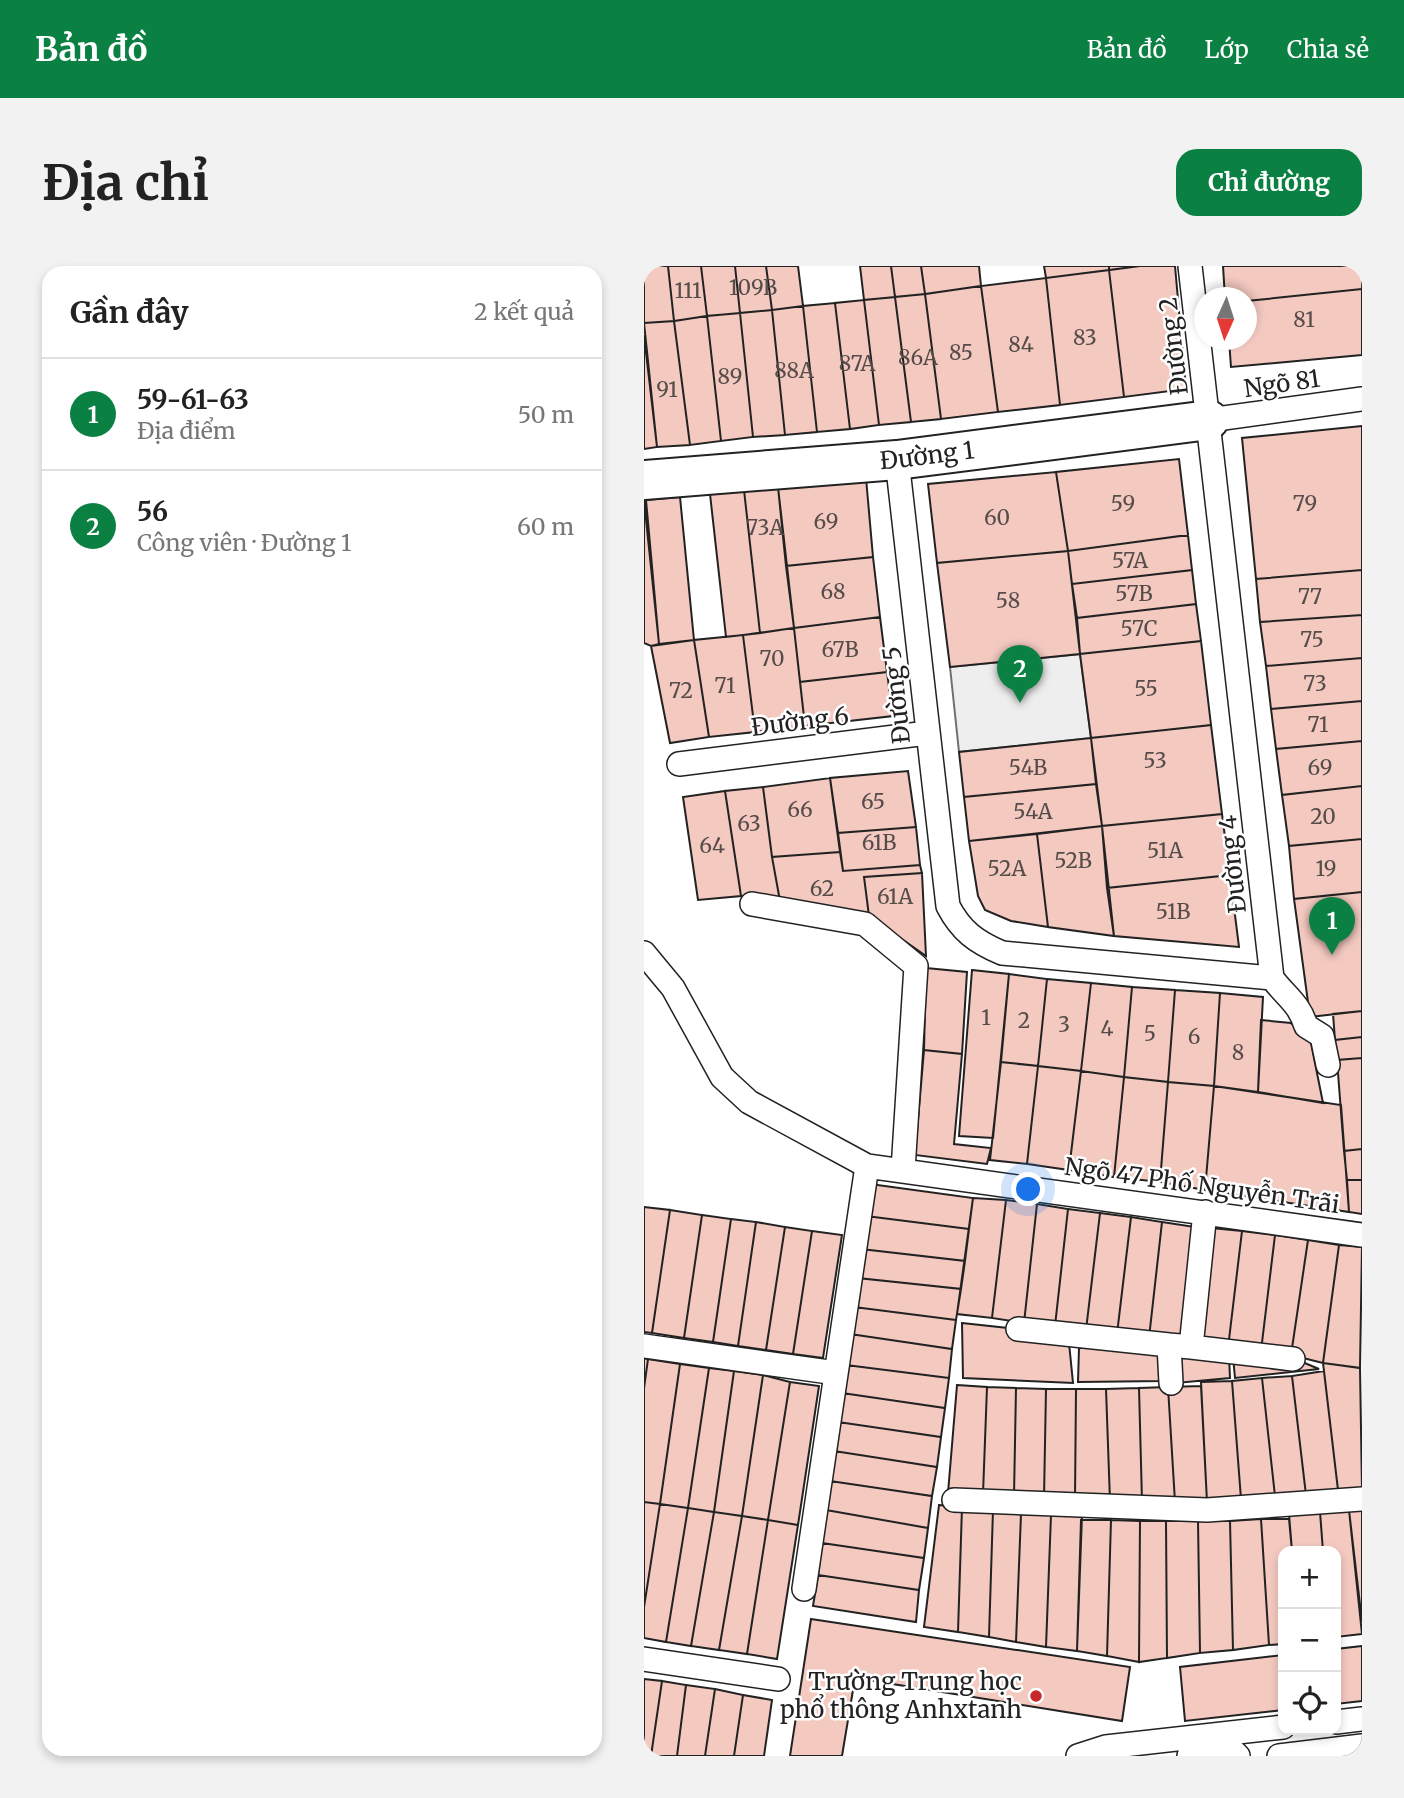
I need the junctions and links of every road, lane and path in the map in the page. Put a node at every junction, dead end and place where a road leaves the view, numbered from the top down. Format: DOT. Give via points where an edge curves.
graph roads {
  1 [pos="1191,266"];
  2 [pos="1362,400"];
  3 [pos="1209,420"];
  4 [pos="897,460"];
  5 [pos="644,480"];
  6 [pos="927,733"];
  7 [pos="679,764"];
  8 [pos="752,904"];
  9 [pos="644,953"];
  10 [pos="1272,978"];
  11 [pos="1328,1065"];
  12 [pos="867,1166"];
  13 [pos="904,1170"];
  14 [pos="1205,1212"];
  15 [pos="1362,1235"];
  16 [pos="1018,1329"];
  17 [pos="644,1346"];
  18 [pos="1180,1346"];
  19 [pos="1293,1359"];
  20 [pos="836,1373"];
  21 [pos="1171,1383"];
  22 [pos="1362,1499"];
  23 [pos="954,1500"];
  24 [pos="804,1589"];
  25 [pos="644,1659"];
  26 [pos="778,1679"];
  27 [pos="1362,1719"];
  28 [pos="1341,1721"];
  29 [pos="1278,1728"];
  30 [pos="1362,1746"];
  31 [pos="1078,1756"];
  32 [pos="1189,1756"];
  33 [pos="1238,1756"];
  34 [pos="1279,1756"];
  1 -- 3 [label="lane, Đường 2"];
  2 -- 3 [label="lane, Ngõ 81"];
  3 -- 4 [label="street, Đường 1"];
  3 -- 10 [label="lane, Đường 4"];
  4 -- 5 [label="street, Đường 1"];
  4 -- 6 [label="lane, Đường 5"];
  6 -- 7 [label="lane, Đường 6"];
  6 -- 10 [label="lane, Đường 5" via="948,906 975,941 1002,953"];
  8 -- 13 [label="lane" via="865,924 916,966"];
  9 -- 12 [label="lane" via="673,988 722,1077 748,1102"];
  10 -- 11 [label="lane" via="1300,1006 1306,1026 1322,1036"];
  12 -- 13 [label="lane, Ngõ 47 Phố Nguyễn Trãi"];
  12 -- 20 [label="lane"];
  13 -- 14 [label="lane, Ngõ 47 Phố Nguyễn Trãi"];
  14 -- 15 [label="lane, Ngõ 47 Phố Nguyễn Trãi"];
  14 -- 18 [label="lane"];
  16 -- 18 [label="lane"];
  17 -- 20 [label="lane"];
  18 -- 19 [label="lane"];
  18 -- 21 [label="lane"];
  20 -- 24 [label="lane"];
  22 -- 23 [label="lane" via="1206,1510"];
  25 -- 26 [label="lane"];
  27 -- 28 [label="lane"];
  29 -- 31 [label="lane" via="1106,1747"];
  30 -- 34 [label="lane"];
  32 -- 33 [label="lane" via="1233,1751"];
}
